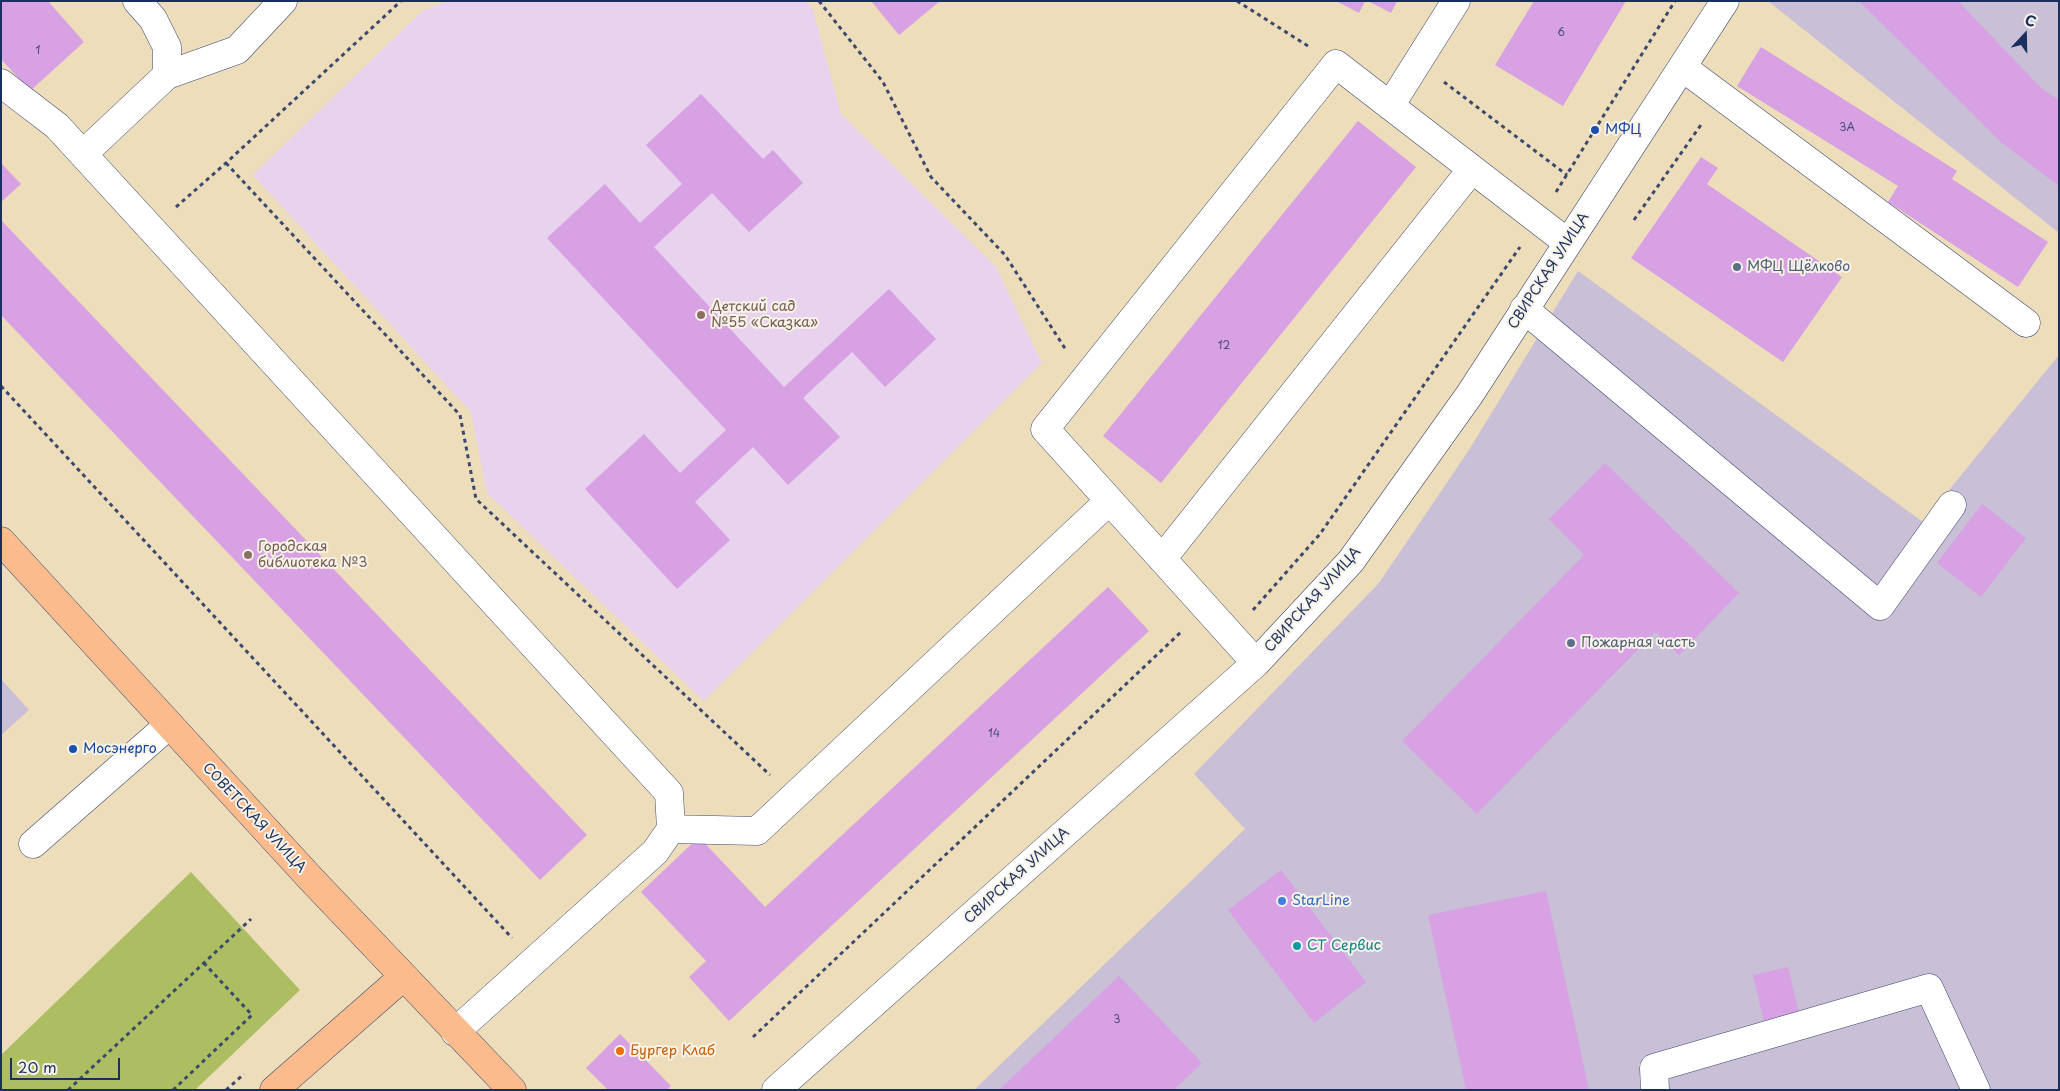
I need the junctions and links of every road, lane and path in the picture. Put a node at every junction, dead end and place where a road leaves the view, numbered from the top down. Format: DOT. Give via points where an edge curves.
graph roads {
  1 [pos="137,1"];
  2 [pos="283,1"];
  3 [pos="401,1"];
  4 [pos="819,1"];
  5 [pos="1237,1"];
  6 [pos="1456,1"];
  7 [pos="1675,1"];
  8 [pos="1725,1"];
  9 [pos="1418,62"];
  10 [pos="1336,64"];
  11 [pos="1682,67"];
  12 [pos="167,75"];
  13 [pos="1,83"];
  14 [pos="1390,106"];
  15 [pos="83,154"];
  16 [pos="226,163"];
  17 [pos="1472,169"];
  18 [pos="1567,175"];
  19 [pos="1538,221"];
  20 [pos="151,229"];
  21 [pos="1568,243"];
  22 [pos="1524,309"];
  23 [pos="2026,323"];
  24 [pos="1084,378"];
  25 [pos="1,386"];
  26 [pos="1109,501"];
  27 [pos="1952,505"];
  28 [pos="1,542"];
  29 [pos="1162,559"];
  30 [pos="1206,608"];
  31 [pos="1230,635"];
  32 [pos="1256,663"];
  33 [pos="169,725"];
  34 [pos="793,797"];
  35 [pos="671,829"];
  36 [pos="33,844"];
  37 [pos="251,919"];
  38 [pos="533,961"];
  39 [pos="203,962"];
  40 [pos="403,977"];
  41 [pos="455,1032"];
  42 [pos="753,1038"];
  43 [pos="68,1090"];
  44 [pos="173,1090"];
  45 [pos="274,1090"];
  46 [pos="512,1090"];
  47 [pos="776,1090"];
  48 [pos="1655,1090"];
  49 [pos="1976,1090"];
  1 -- 12 [label="street" via="168,47"];
  2 -- 12 [label="street" via="237,50"];
  3 -- 16 [label="path"];
  4 -- 24 [label="path" via="883,82 931,177 1005,255"];
  5 -- 10 [label="path"];
  6 -- 9 [label="street"];
  7 -- 18 [label="path"];
  8 -- 11 [label="street, СВИРСКАЯ УЛИЦА"];
  9 -- 14 [label="street"];
  9 -- 18 [label="path"];
  10 -- 14 [label="street"];
  10 -- 24 [label="street"];
  11 -- 21 [label="street, СВИРСКАЯ УЛИЦА"];
  11 -- 23 [label="street"];
  12 -- 15 [label="street"];
  13 -- 15 [label="street" via="57,126"];
  14 -- 17 [label="street"];
  15 -- 20 [label="street"];
  16 -- 20 [label="path"];
  16 -- 34 [label="path" via="460,415 476,499"];
  17 -- 19 [label="street"];
  17 -- 29 [label="street"];
  18 -- 19 [label="path"];
  19 -- 21 [label="street"];
  19 -- 31 [label="path" via="1320,534"];
  20 -- 35 [label="street" via="669,793"];
  21 -- 22 [label="street, СВИРСКАЯ УЛИЦА"];
  22 -- 27 [label="street" via="1880,606"];
  22 -- 32 [label="street, СВИРСКАЯ УЛИЦА" via="1470,394 1351,561"];
  24 -- 26 [label="street" via="1044,430"];
  25 -- 38 [label="path"];
  26 -- 29 [label="street"];
  26 -- 34 [label="street"];
  28 -- 33 [label="main road, СОВЕТСКАЯ УЛИЦА"];
  29 -- 30 [label="street"];
  30 -- 31 [label="street"];
  30 -- 42 [label="path"];
  31 -- 32 [label="street"];
  32 -- 47 [label="street, СВИРСКАЯ УЛИЦА"];
  33 -- 36 [label="street"];
  33 -- 40 [label="main road, СОВЕТСКАЯ УЛИЦА"];
  34 -- 35 [label="street" via="757,830"];
  35 -- 38 [label="street" via="655,852"];
  37 -- 39 [label="path"];
  38 -- 41 [label="street"];
  39 -- 43 [label="path"];
  39 -- 44 [label="path" via="252,1015"];
  40 -- 41 [label="main road, СОВЕТСКАЯ УЛИЦА"];
  40 -- 45 [label="main road"];
  41 -- 46 [label="main road, СОВЕТСКАЯ УЛИЦА"];
  48 -- 49 [label="street" via="1654,1068 1929,988"];
}
